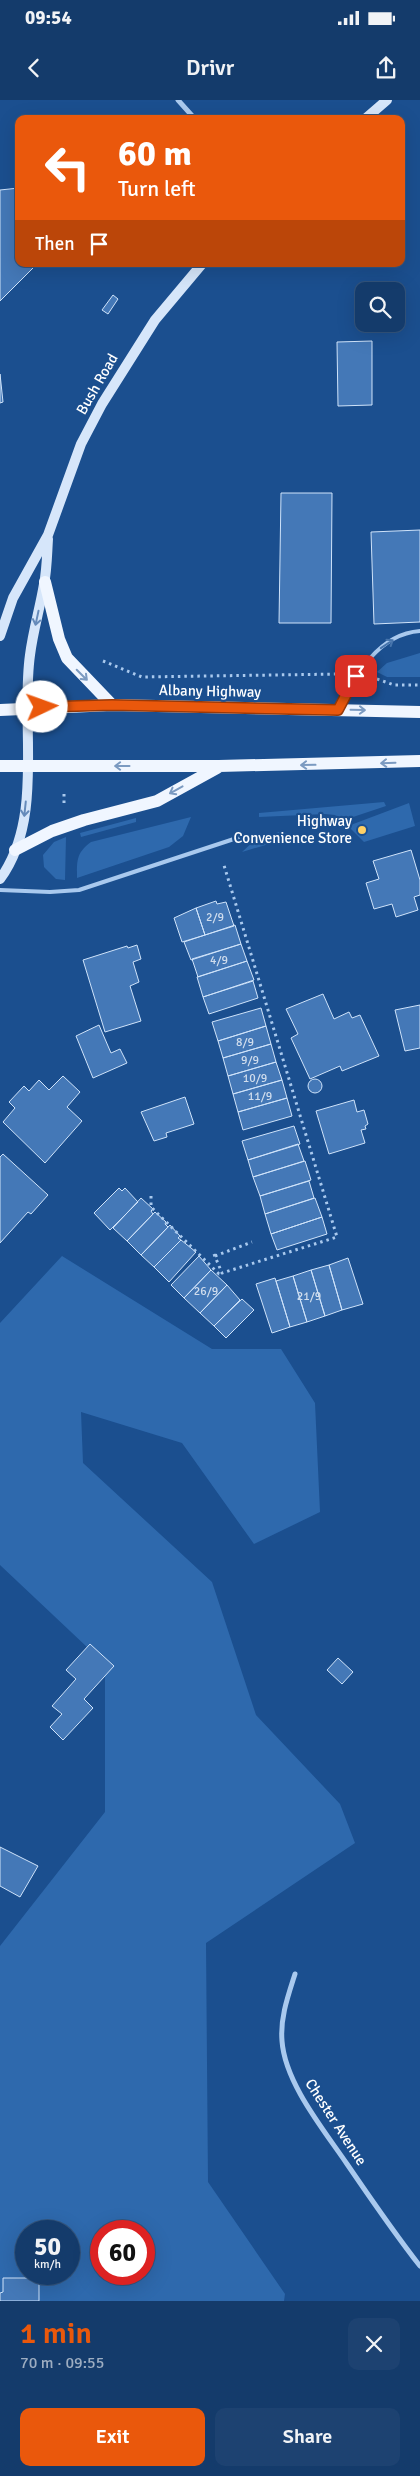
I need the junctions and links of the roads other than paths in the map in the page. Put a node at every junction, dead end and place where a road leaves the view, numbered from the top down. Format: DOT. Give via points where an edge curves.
graph roads {
  1 [pos="178,100"];
  2 [pos="387,100"];
  3 [pos="191,115"];
  4 [pos="370,115"];
  5 [pos="199,267"];
  6 [pos="48,535"];
  7 [pos="45,582"];
  8 [pos="420,631"];
  9 [pos="0,636"];
  10 [pos="112,705"];
  11 [pos="28,708"];
  12 [pos="0,710"];
  13 [pos="338,710"];
  14 [pos="420,712"];
  15 [pos="420,762"];
  16 [pos="0,766"];
  17 [pos="219,766"];
  18 [pos="28,767"];
  19 [pos="240,837"];
  20 [pos="15,850"];
  21 [pos="0,878"];
  22 [pos="0,890"];
  23 [pos="295,1974"];
  24 [pos="420,2266"];
  1 -- 3 [label="street"];
  2 -- 4 [label="main road"];
  5 -- 6 [label="main road, Bush Road" via="150,326 102,404 81,444"];
  6 -- 7 [label="main road, Bush Road"];
  6 -- 9 [label="main road, Bush Road" via="13,598"];
  7 -- 10 [label="main road, one-way" via="67,658"];
  7 -- 11 [label="main road, Bush Road, one-way" via="30,655"];
  13 -- 8 [label="lane, one-way" via="367,660 385,644"];
  10 -- 11 [label="main road, Albany Highway"];
  10 -- 13 [label="main road, Albany Highway"];
  11 -- 12 [label="main road, Albany Highway"];
  11 -- 18 [label="main road, Bush Road"];
  13 -- 14 [label="main road, Albany Highway, one-way"];
  15 -- 17 [label="main road, one-way"];
  16 -- 18 [label="main road"];
  17 -- 18 [label="main road, one-way"];
  17 -- 20 [label="main road, one-way" via="157,801 84,820"];
  18 -- 20 [label="main road, Bush Road, one-way" via="25,814"];
  19 -- 22 [label="lane" via="79,890"];
  20 -- 21 [label="main road, Bush Road"];
  23 -- 24 [label="street, Chester Avenue" via="283,2016 282,2041 287,2065 310,2109"];
}
